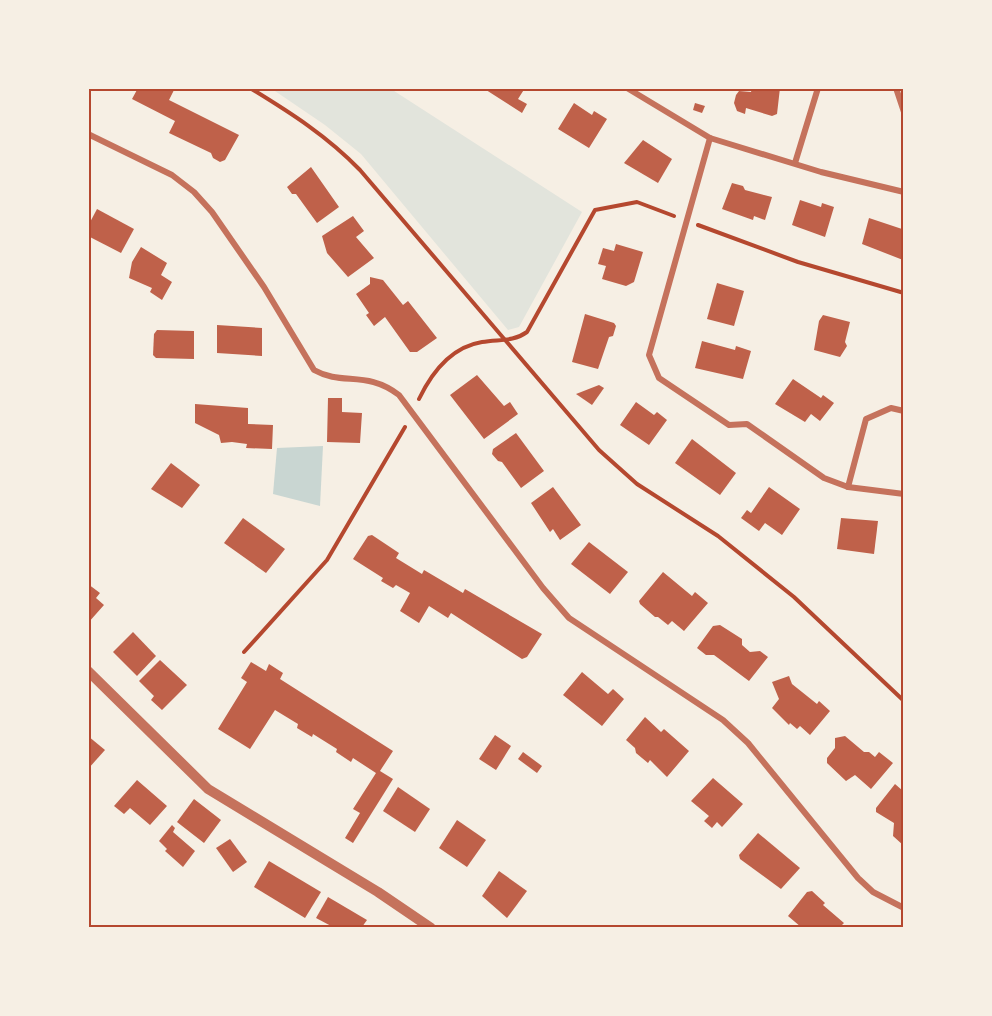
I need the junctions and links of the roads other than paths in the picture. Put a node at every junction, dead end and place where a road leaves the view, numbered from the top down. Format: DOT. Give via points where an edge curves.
graph roads {
  1 [pos="627,88"];
  2 [pos="818,88"];
  3 [pos="896,88"];
  4 [pos="903,112"];
  5 [pos="88,134"];
  6 [pos="710,138"];
  7 [pos="795,163"];
  8 [pos="903,192"];
  9 [pos="903,411"];
  10 [pos="848,487"];
  11 [pos="903,494"];
  12 [pos="88,670"];
  13 [pos="902,907"];
  14 [pos="431,927"];
  1 -- 6 [label="street"];
  2 -- 7 [label="street"];
  3 -- 4 [label="street"];
  5 -- 13 [label="street" via="172,175 194,192 258,278 314,370 323,375 373,380 399,395 569,618 723,720 748,743 858,878 873,892"];
  6 -- 7 [label="street"];
  6 -- 10 [label="street" via="649,355 659,378 729,425 747,424 824,478"];
  7 -- 8 [label="street"];
  9 -- 10 [label="street" via="891,408 866,419"];
  10 -- 11 [label="street"];
  12 -- 14 [label="street" via="208,789"];
}
